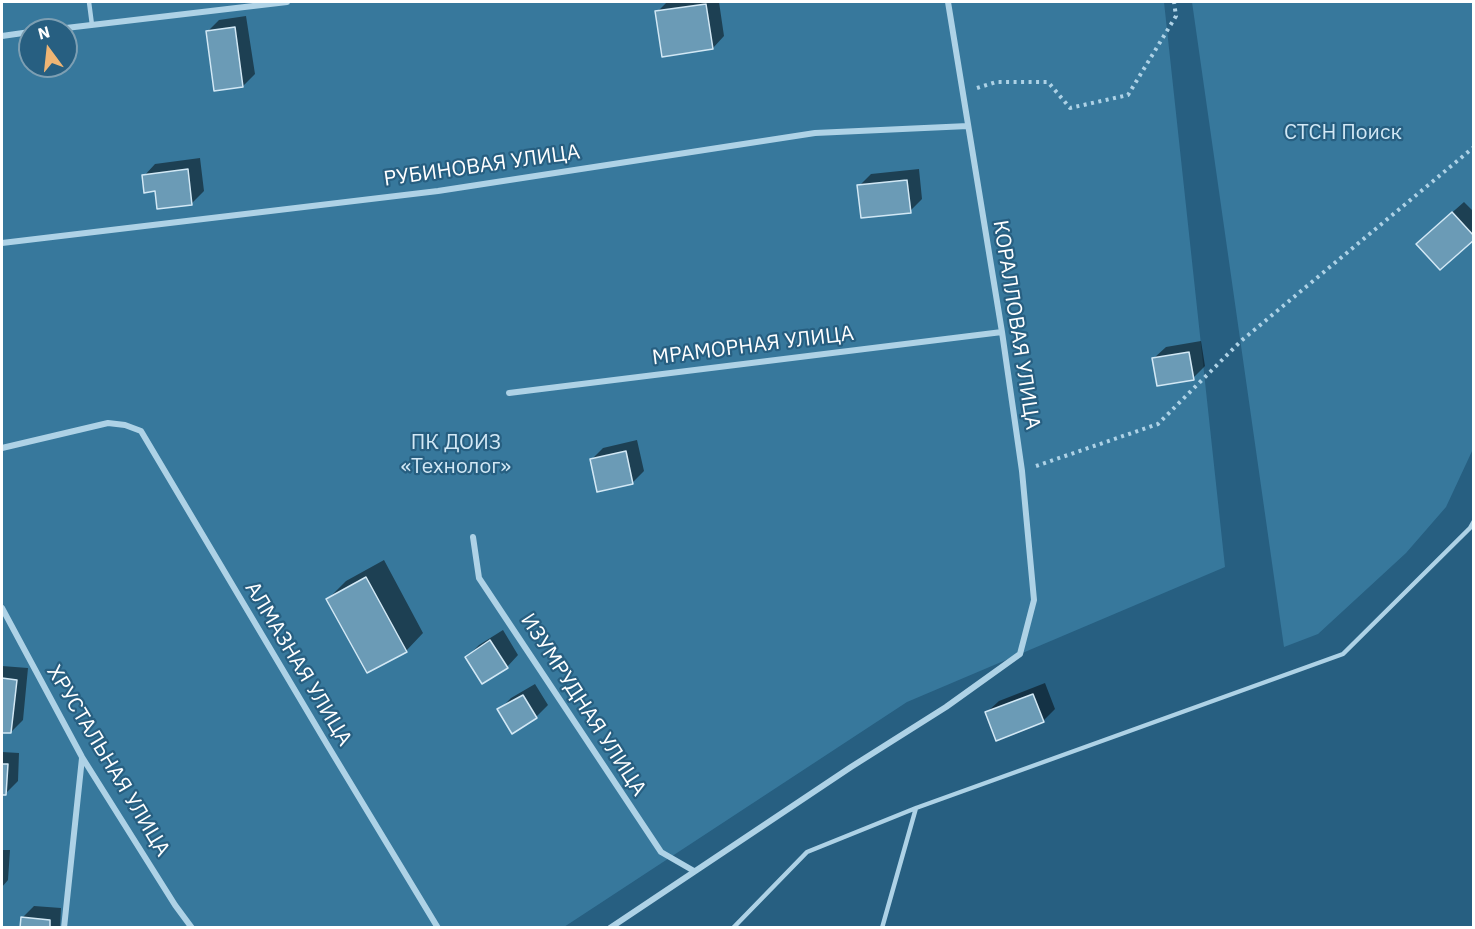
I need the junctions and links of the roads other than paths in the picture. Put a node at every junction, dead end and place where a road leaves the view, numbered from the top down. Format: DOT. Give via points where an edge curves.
graph roads {
  1 [pos="89,2"];
  2 [pos="287,2"];
  3 [pos="948,2"];
  4 [pos="92,25"];
  5 [pos="78,27"];
  6 [pos="18,34"];
  7 [pos="2,36"];
  8 [pos="968,126"];
  9 [pos="2,243"];
  10 [pos="1002,332"];
  11 [pos="508,393"];
  12 [pos="2,448"];
  13 [pos="1473,521"];
  14 [pos="473,537"];
  15 [pos="2,608"];
  16 [pos="82,757"];
  17 [pos="916,808"];
  18 [pos="694,871"];
  19 [pos="64,927"];
  20 [pos="192,927"];
  21 [pos="438,927"];
  22 [pos="610,927"];
  23 [pos="733,927"];
  24 [pos="882,927"];
  1 -- 4 [label="lane"];
  2 -- 4 [label="street"];
  3 -- 8 [label="street, КОРАЛЛОВАЯ УЛИЦА"];
  4 -- 5 [label="street"];
  6 -- 7 [label="street"];
  8 -- 9 [label="street, РУБИНОВАЯ УЛИЦА" via="815,134 438,190"];
  8 -- 10 [label="street, КОРАЛЛОВАЯ УЛИЦА"];
  10 -- 11 [label="street, МРАМОРНАЯ УЛИЦА"];
  10 -- 18 [label="street, КОРАЛЛОВАЯ УЛИЦА" via="1022,471 1034,600 1020,654 946,707"];
  12 -- 21 [label="street, АЛМАЗНАЯ УЛИЦА" via="108,423 141,431"];
  13 -- 17 [label="lane" via="1343,654"];
  14 -- 18 [label="street, ИЗУМРУДНАЯ УЛИЦА" via="479,578 661,852"];
  15 -- 16 [label="street, ХРУСТАЛЬНАЯ УЛИЦА"];
  16 -- 19 [label="street"];
  16 -- 20 [label="street, ХРУСТАЛЬНАЯ УЛИЦА"];
  17 -- 23 [label="lane" via="807,852"];
  17 -- 24 [label="lane"];
  18 -- 22 [label="street"];
}
